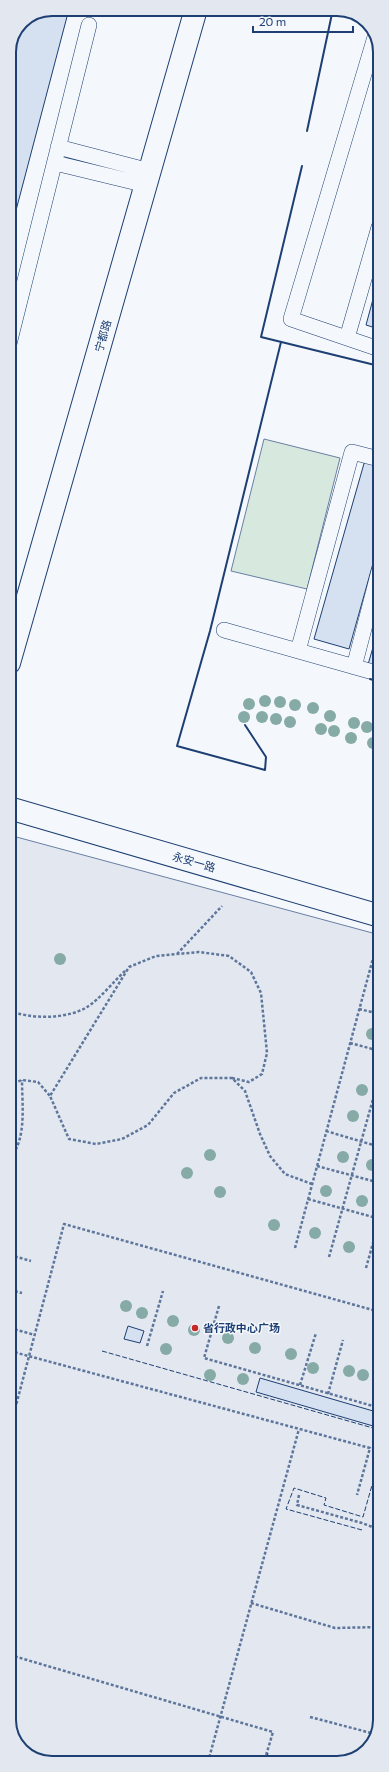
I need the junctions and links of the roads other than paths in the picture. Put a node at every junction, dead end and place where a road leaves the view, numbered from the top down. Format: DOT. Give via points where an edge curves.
graph roads {
  1 [pos="194,16"];
  2 [pos="89,25"];
  3 [pos="372,46"];
  4 [pos="58,148"];
  5 [pos="55,163"];
  6 [pos="148,178"];
  7 [pos="373,248"];
  8 [pos="16,316"];
  9 [pos="347,338"];
  10 [pos="373,347"];
  11 [pos="373,457"];
  12 [pos="373,615"];
  13 [pos="224,630"];
  14 [pos="16,640"];
  15 [pos="298,651"];
  16 [pos="354,667"];
  17 [pos="373,672"];
  18 [pos="16,810"];
  19 [pos="373,914"];
  1 -- 6 [label="street, 宁都路"];
  2 -- 4 [label="lane"];
  3 -- 9 [label="lane" via="290,319"];
  4 -- 5 [label="lane"];
  4 -- 6 [label="lane"];
  5 -- 6 [label="lane"];
  5 -- 8 [label="lane"];
  6 -- 14 [label="street, 宁都路"];
  7 -- 9 [label="lane"];
  9 -- 10 [label="lane"];
  11 -- 15 [label="lane" via="352,452"];
  12 -- 16 [label="lane"];
  13 -- 15 [label="lane"];
  15 -- 16 [label="lane"];
  16 -- 17 [label="lane"];
  18 -- 19 [label="street, 永安一路"];
}
